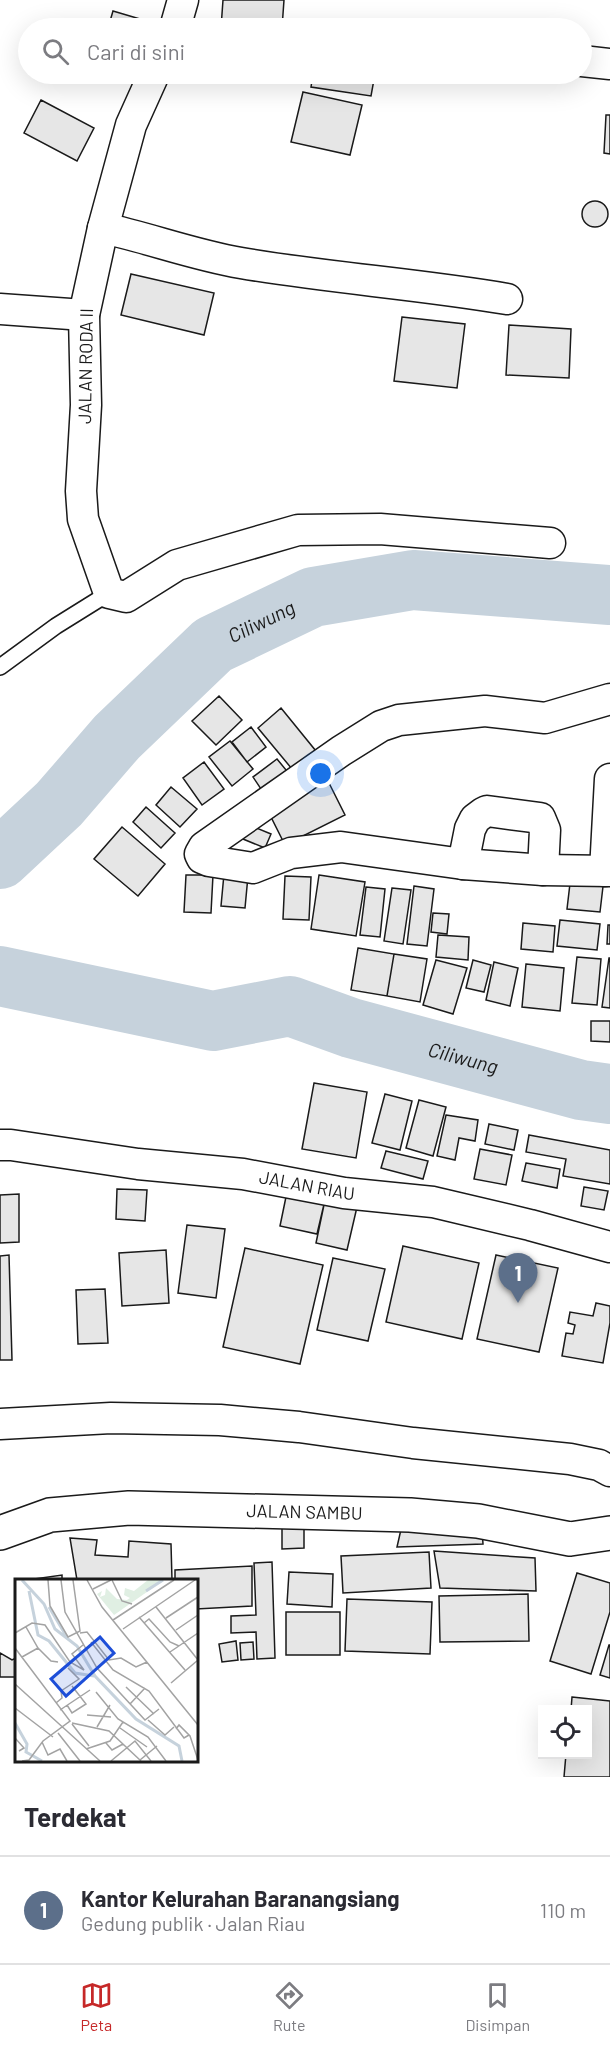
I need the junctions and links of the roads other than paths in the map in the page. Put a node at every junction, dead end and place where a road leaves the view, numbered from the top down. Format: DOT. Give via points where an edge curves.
graph roads {
  1 [pos="183,0"];
  2 [pos="178,18"];
  3 [pos="592,62"];
  4 [pos="610,64"];
  5 [pos="149,84"];
  6 [pos="103,228"];
  7 [pos="507,299"];
  8 [pos="0,309"];
  9 [pos="84,315"];
  10 [pos="549,543"];
  11 [pos="109,593"];
  12 [pos="0,667"];
  13 [pos="610,699"];
  14 [pos="610,779"];
  15 [pos="463,864"];
  16 [pos="543,870"];
  17 [pos="607,871"];
  18 [pos="0,1146"];
  19 [pos="610,1247"];
  20 [pos="0,1424"];
  21 [pos="610,1471"];
  22 [pos="0,1533"];
  23 [pos="610,1533"];
  1 -- 2 [label="street"];
  3 -- 4 [label="street"];
  5 -- 6 [label="street, JALAN RODA II" via="131,125"];
  6 -- 7 [label="street" via="238,262"];
  6 -- 9 [label="street, JALAN RODA II"];
  8 -- 9 [label="street"];
  9 -- 11 [label="street, JALAN RODA II" via="83,519"];
  10 -- 11 [label="street" via="380,528 297,530 177,565 126,597"];
  11 -- 12 [label="lane"];
  13 -- 15 [label="street" via="545,718 485,711 415,717 381,726 223,833 200,854 209,861 253,868 291,852 341,847"];
  14 -- 17 [label="street"];
  15 -- 16 [label="street"];
  15 -- 16 [label="street" via="470,829 475,819 487,811 540,818 545,830"];
  16 -- 17 [label="street"];
  18 -- 19 [label="street, JALAN RIAU" via="243,1174 344,1193 433,1202"];
  20 -- 21 [label="street" via="111,1418 220,1420 570,1459"];
  22 -- 23 [label="street, JALAN SAMBU" via="50,1515 129,1508 410,1515 478,1521 570,1539"];
}
